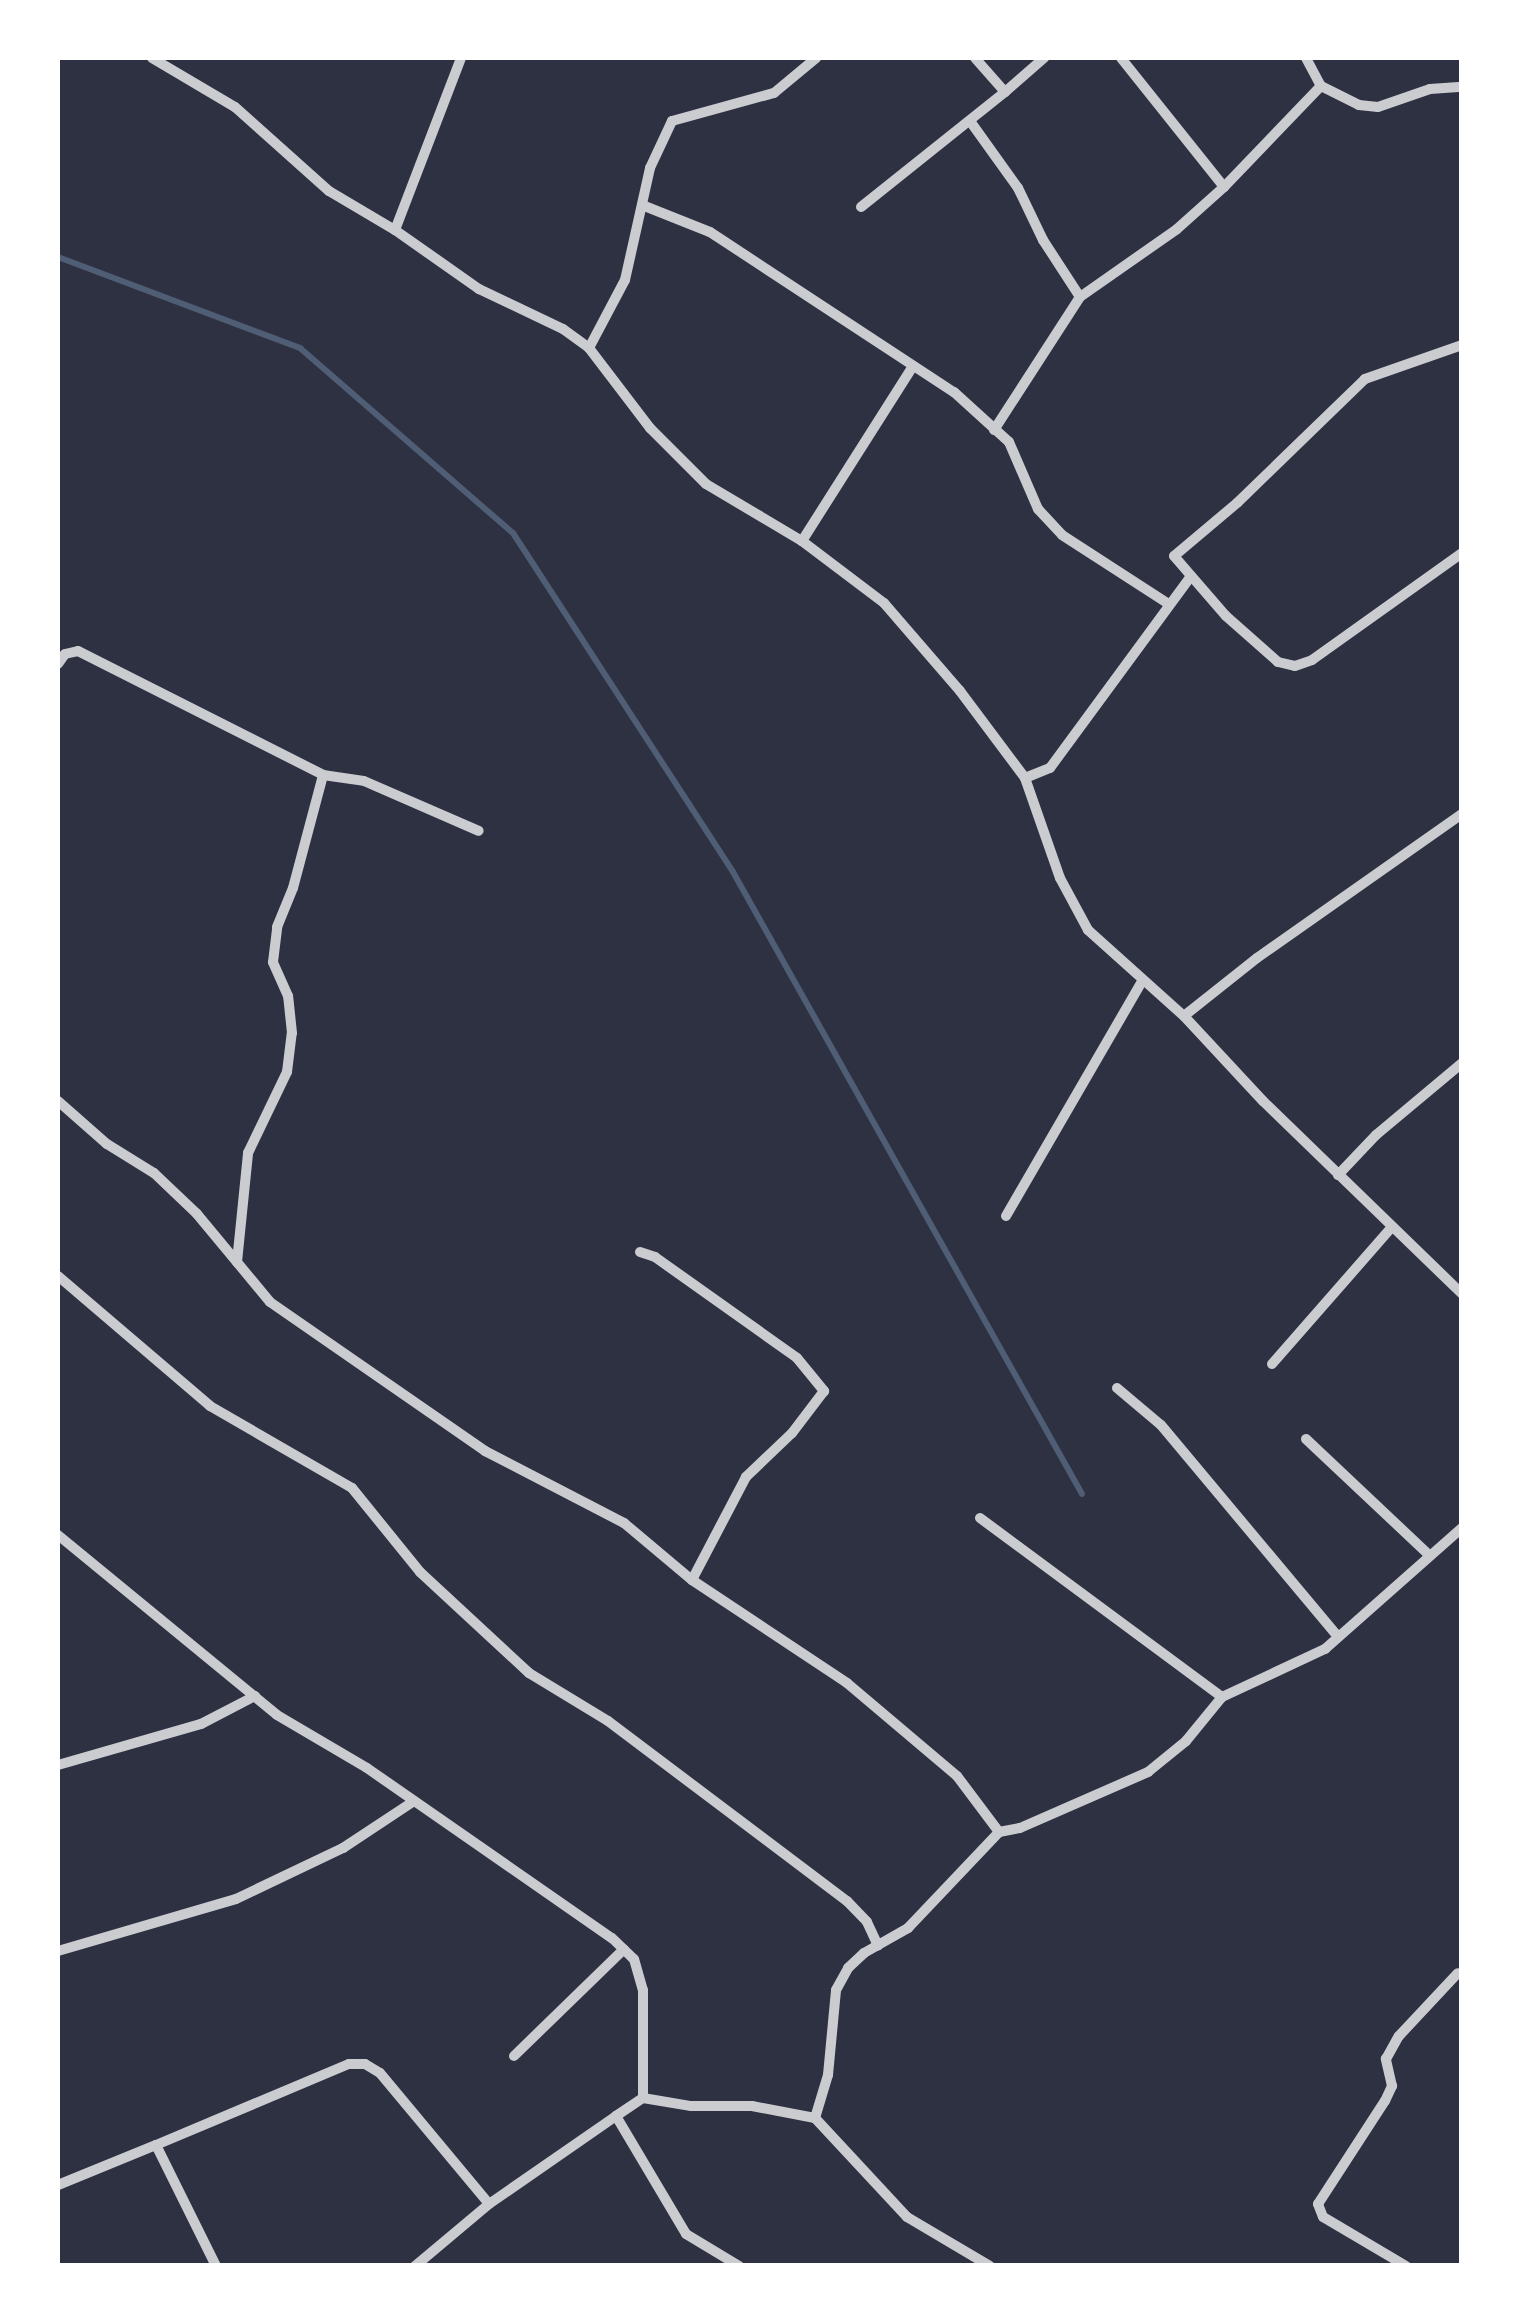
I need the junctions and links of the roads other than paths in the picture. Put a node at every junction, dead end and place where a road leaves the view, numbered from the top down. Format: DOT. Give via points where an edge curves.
graph roads {
  1 [pos="152,58"];
  2 [pos="461,58"];
  3 [pos="816,58"];
  4 [pos="975,58"];
  5 [pos="1044,58"];
  6 [pos="1120,58"];
  7 [pos="1306,58"];
  8 [pos="1321,86"];
  9 [pos="1462,87"];
  10 [pos="1005,92"];
  11 [pos="970,121"];
  12 [pos="1224,187"];
  13 [pos="642,205"];
  14 [pos="860,207"];
  15 [pos="395,230"];
  16 [pos="1080,297"];
  17 [pos="1462,346"];
  18 [pos="588,348"];
  19 [pos="913,366"];
  20 [pos="994,430"];
  21 [pos="802,542"];
  22 [pos="1462,553"];
  23 [pos="1191,576"];
  24 [pos="1167,603"];
  25 [pos="58,664"];
  26 [pos="323,775"];
  27 [pos="1025,778"];
  28 [pos="1462,814"];
  29 [pos="480,831"];
  30 [pos="1143,980"];
  31 [pos="1184,1016"];
  32 [pos="1462,1063"];
  33 [pos="58,1102"];
  34 [pos="1338,1175"];
  35 [pos="1006,1216"];
  36 [pos="1390,1229"];
  37 [pos="640,1252"];
  38 [pos="237,1262"];
  39 [pos="58,1276"];
  40 [pos="1462,1294"];
  41 [pos="1272,1364"];
  42 [pos="1117,1388"];
  43 [pos="1306,1439"];
  44 [pos="980,1518"];
  45 [pos="1460,1530"];
  46 [pos="58,1534"];
  47 [pos="1430,1556"];
  48 [pos="692,1580"];
  49 [pos="1338,1638"];
  50 [pos="255,1696"];
  51 [pos="1222,1696"];
  52 [pos="58,1765"];
  53 [pos="414,1801"];
  54 [pos="999,1832"];
  55 [pos="878,1946"];
  56 [pos="624,1949"];
  57 [pos="58,1951"];
  58 [pos="1458,1973"];
  59 [pos="514,2056"];
  60 [pos="643,2098"];
  61 [pos="616,2116"];
  62 [pos="815,2118"];
  63 [pos="156,2145"];
  64 [pos="58,2185"];
  65 [pos="489,2204"];
  66 [pos="216,2266"];
  67 [pos="414,2266"];
  68 [pos="739,2266"];
  69 [pos="990,2266"];
  70 [pos="1406,2266"];
  1 -- 15 [label="street" via="236,108 328,191"];
  2 -- 15 [label="street"];
  3 -- 13 [label="street" via="774,93 672,120"];
  4 -- 10 [label="street"];
  5 -- 10 [label="street"];
  6 -- 12 [label="street"];
  7 -- 8 [label="street"];
  8 -- 9 [label="street" via="1346,101 1378,107 1430,88"];
  8 -- 12 [label="street"];
  10 -- 11 [label="street"];
  11 -- 14 [label="street"];
  11 -- 16 [label="street" via="1018,188"];
  12 -- 16 [label="street"];
  13 -- 18 [label="street" via="625,280"];
  13 -- 19 [label="street" via="710,232"];
  15 -- 18 [label="street" via="479,290 564,329"];
  16 -- 20 [label="street"];
  17 -- 23 [label="street" via="1365,379 1344,395 1174,556"];
  18 -- 21 [label="street" via="650,428 706,484"];
  19 -- 20 [label="street" via="954,392"];
  19 -- 21 [label="street"];
  20 -- 24 [label="street" via="1009,442 1038,509 1062,535"];
  21 -- 27 [label="street" via="905,624"];
  22 -- 23 [label="street" via="1296,666 1278,662"];
  23 -- 24 [label="street"];
  24 -- 27 [label="street" via="1050,768"];
  25 -- 26 [label="street" via="78,651"];
  26 -- 29 [label="street" via="364,781"];
  26 -- 38 [label="street" via="277,928 273,962 288,996 292,1033 287,1072 248,1153"];
  27 -- 30 [label="street" via="1073,909"];
  28 -- 31 [label="street"];
  30 -- 31 [label="street"];
  30 -- 35 [label="street"];
  31 -- 34 [label="street"];
  32 -- 34 [label="street"];
  33 -- 38 [label="street" via="154,1173"];
  34 -- 36 [label="street"];
  36 -- 40 [label="street"];
  36 -- 41 [label="street"];
  37 -- 48 [label="street" via="797,1358 824,1390 746,1477"];
  38 -- 48 [label="street" via="270,1302 394,1391 485,1450 624,1523"];
  39 -- 55 [label="street" via="210,1406 352,1488 420,1572 529,1672 608,1720 847,1901"];
  42 -- 49 [label="street" via="1161,1425"];
  43 -- 47 [label="street"];
  44 -- 51 [label="street"];
  45 -- 47 [label="street"];
  46 -- 50 [label="street"];
  47 -- 49 [label="street"];
  48 -- 54 [label="street" via="847,1683 956,1776"];
  49 -- 51 [label="street" via="1308,1659"];
  50 -- 52 [label="street" via="201,1724"];
  50 -- 53 [label="street"];
  51 -- 54 [label="street" via="1186,1741 1135,1780"];
  53 -- 56 [label="street"];
  53 -- 57 [label="street" via="343,1848 236,1899"];
  54 -- 55 [label="street" via="908,1928"];
  55 -- 62 [label="street" via="848,1968 836,1990 828,2075"];
  56 -- 59 [label="street"];
  56 -- 60 [label="street" via="643,1990"];
  58 -- 70 [label="street" via="1386,2059 1392,2086 1318,2204 1323,2218"];
  60 -- 61 [label="street"];
  60 -- 62 [label="street"];
  61 -- 65 [label="street"];
  61 -- 68 [label="street" via="686,2234"];
  62 -- 69 [label="street" via="907,2217"];
  63 -- 64 [label="street"];
  63 -- 65 [label="street" via="349,2064 365,2064 380,2073"];
  63 -- 66 [label="street"];
  65 -- 67 [label="street"];
}
